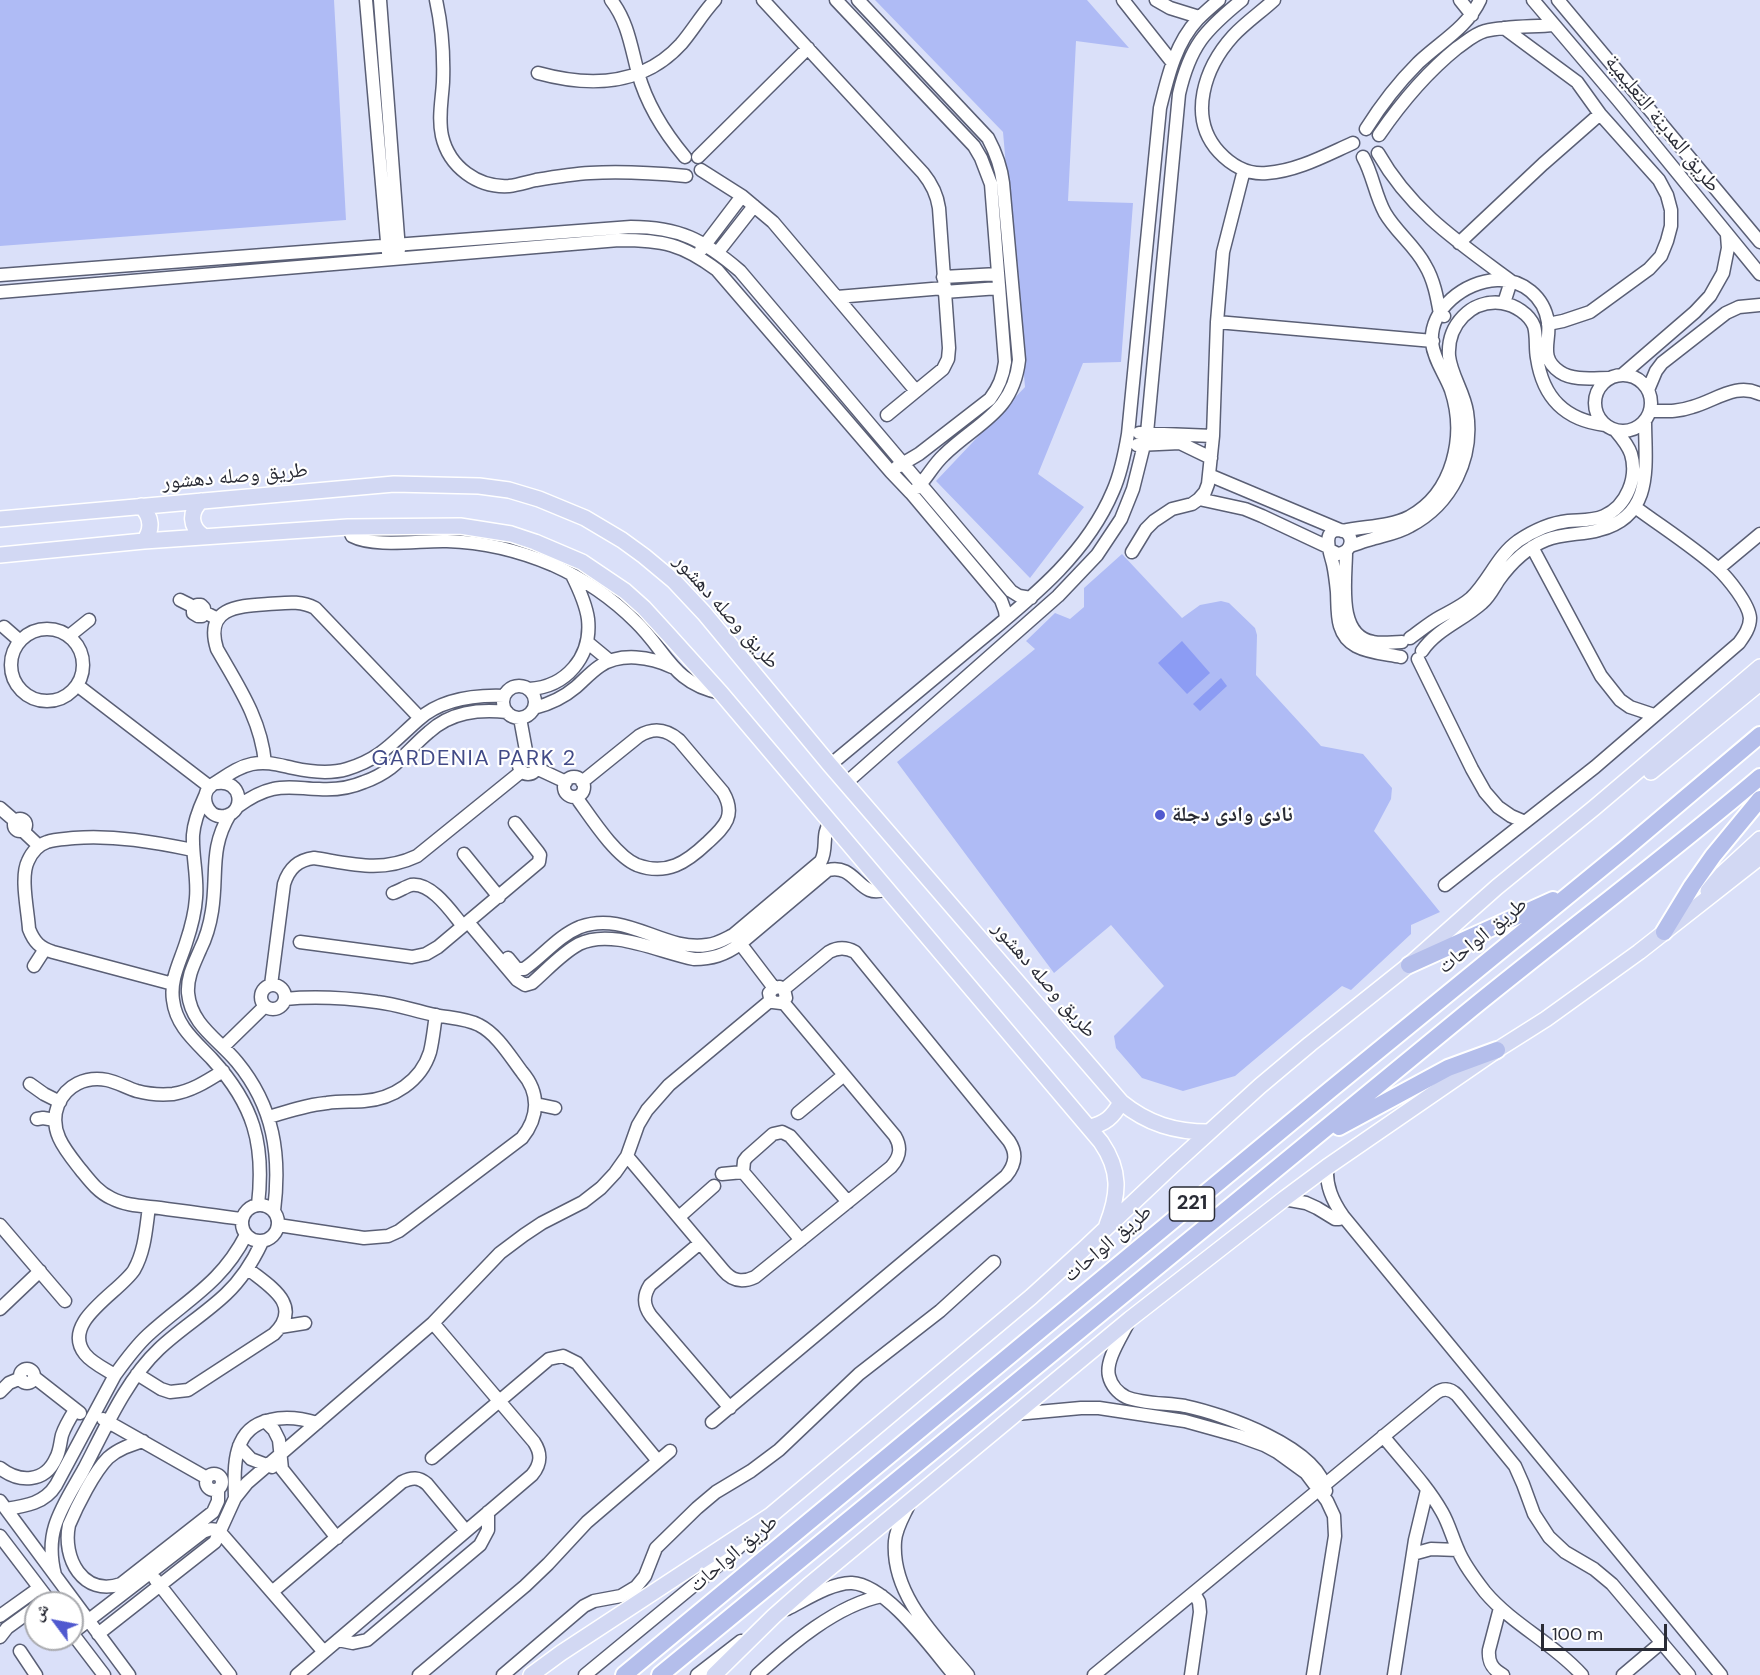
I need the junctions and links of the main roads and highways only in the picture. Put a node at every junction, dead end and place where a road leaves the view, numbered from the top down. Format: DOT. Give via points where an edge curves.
graph roads {
  1 [pos="201,501"];
  2 [pos="141,506"];
  3 [pos="0,519"];
  4 [pos="203,536"];
  5 [pos="144,541"];
  6 [pos="0,555"];
  7 [pos="1760,667"];
  8 [pos="1759,683"];
  9 [pos="1760,735"];
  10 [pos="1760,777"];
  11 [pos="1760,799"];
  12 [pos="1594,808"];
  13 [pos="1760,839"];
  14 [pos="1757,862"];
  15 [pos="1573,891"];
  16 [pos="1696,908"];
  17 [pos="1664,932"];
  18 [pos="1409,965"];
  19 [pos="1497,1050"];
  20 [pos="1121,1102"];
  21 [pos="1089,1126"];
  22 [pos="1209,1132"];
  23 [pos="1304,1146"];
  24 [pos="1107,1228"];
  25 [pos="531,1675"];
  26 [pos="624,1675"];
  27 [pos="660,1675"];
  28 [pos="714,1675"];
  1 -- 2 [label="main road, طريق وصله دهشور"];
  1 -- 4 [label="main road" via="192,520"];
  1 -- 20 [label="main road, طريق وصله دهشور" via="394,484 479,486 508,490 558,506 622,540 674,580 704,613"];
  2 -- 3 [label="main road, طريق وصله دهشور"];
  2 -- 5 [label="main road" via="150,523"];
  4 -- 5 [label="main road"];
  4 -- 21 [label="main road" via="348,527 460,526 511,534 559,551 601,574 637,602 721,693"];
  5 -- 6 [label="main road"];
  7 -- 12 [label="main road"];
  8 -- 12 [label="main road" via="1635,786"];
  9 -- 15 [label="highway, طريق الواحات / 221"];
  10 -- 23 [label="highway, 221"];
  11 -- 17 [label="highway" via="1713,856"];
  12 -- 18 [label="main road"];
  13 -- 16 [label="main road" via="1722,874"];
  14 -- 16 [label="main road"];
  15 -- 18 [label="highway"];
  15 -- 26 [label="highway, طريق الواحات / 221"];
  16 -- 17 [label="main road"];
  17 -- 19 [label="main road"];
  18 -- 22 [label="main road"];
  19 -- 23 [label="highway" via="1448,1068"];
  19 -- 28 [label="main road" via="1327,1167 1130,1319 774,1616"];
  20 -- 21 [label="main road" via="1104,1123"];
  20 -- 22 [label="main road, طريق وصله دهشور" via="1157,1124 1181,1131"];
  21 -- 24 [label="main road" via="1110,1154 1115,1172 1117,1193"];
  22 -- 24 [label="main road"];
  23 -- 27 [label="highway, 221"];
  24 -- 25 [label="main road" via="1031,1297 771,1515"];
}
